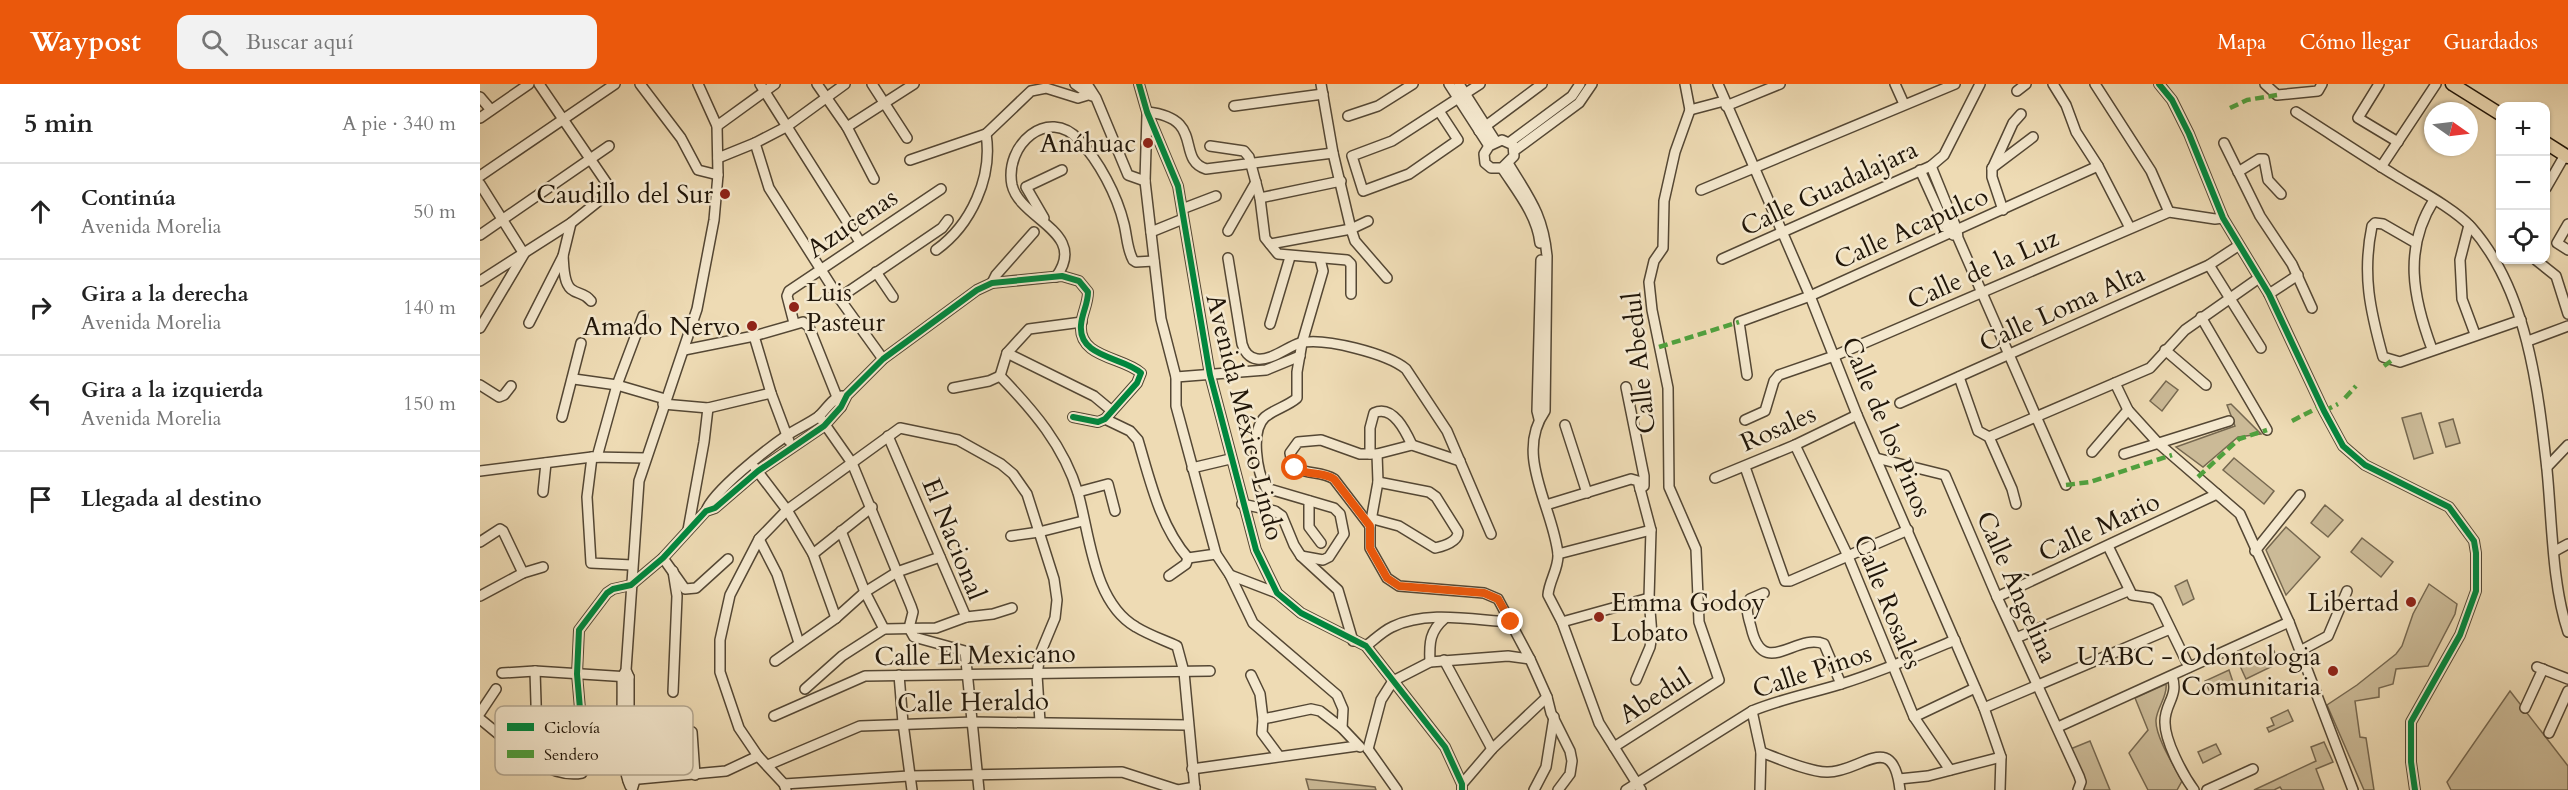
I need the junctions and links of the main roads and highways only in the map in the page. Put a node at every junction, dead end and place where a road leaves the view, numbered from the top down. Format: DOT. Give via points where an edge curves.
graph roads {
  1 [pos="2452,84"];
  2 [pos="2496,112"];
  3 [pos="2550,145"];
  4 [pos="2567,156"];
  1 -- 2 [label="main road"];
  3 -- 4 [label="main road"];
}
